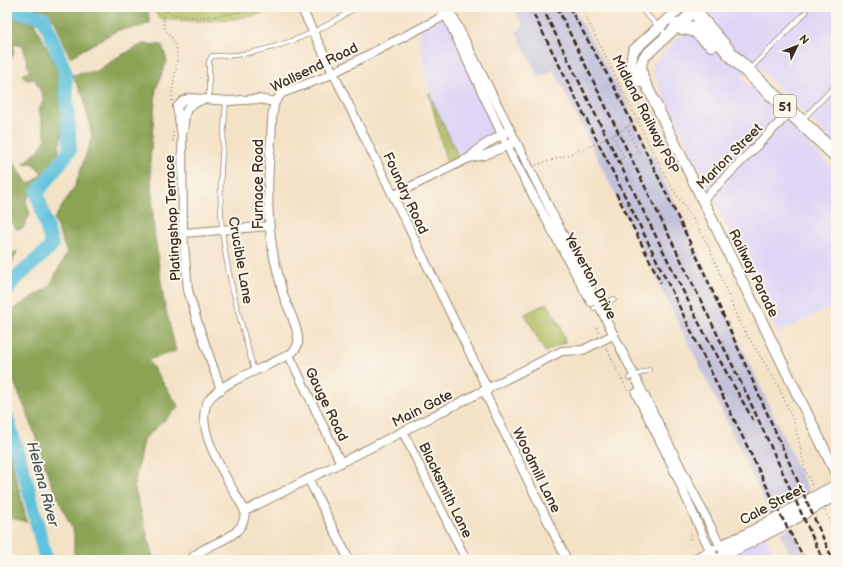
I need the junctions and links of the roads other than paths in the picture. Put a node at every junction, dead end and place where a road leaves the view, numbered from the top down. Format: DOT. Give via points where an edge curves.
graph roads {
  1 [pos="301,7"];
  2 [pos="356,7"];
  3 [pos="442,7"];
  4 [pos="639,7"];
  5 [pos="691,8"];
  6 [pos="448,12"];
  7 [pos="806,12"];
  8 [pos="659,26"];
  9 [pos="672,30"];
  10 [pos="313,32"];
  11 [pos="644,40"];
  12 [pos="652,48"];
  13 [pos="734,58"];
  14 [pos="748,71"];
  15 [pos="334,72"];
  16 [pos="836,85"];
  17 [pos="646,87"];
  18 [pos="205,100"];
  19 [pos="226,101"];
  20 [pos="274,102"];
  21 [pos="790,112"];
  22 [pos="800,122"];
  23 [pos="511,128"];
  24 [pos="502,134"];
  25 [pos="518,142"];
  26 [pos="508,146"];
  27 [pos="832,150"];
  28 [pos="469,158"];
  29 [pos="394,195"];
  30 [pos="702,201"];
  31 [pos="270,226"];
  32 [pos="222,230"];
  33 [pos="183,233"];
  34 [pos="614,299"];
  35 [pos="597,307"];
  36 [pos="611,336"];
  37 [pos="289,355"];
  38 [pos="649,370"];
  39 [pos="254,372"];
  40 [pos="631,377"];
  41 [pos="221,390"];
  42 [pos="486,390"];
  43 [pos="402,432"];
  44 [pos="341,464"];
  45 [pos="836,473"];
  46 [pos="309,480"];
  47 [pos="836,486"];
  48 [pos="836,495"];
  49 [pos="819,500"];
  50 [pos="245,511"];
  51 [pos="710,551"];
  52 [pos="724,553"];
  53 [pos="190,560"];
  54 [pos="349,560"];
  55 [pos="466,560"];
  56 [pos="567,560"];
  57 [pos="692,560"];
  58 [pos="714,560"];
  1 -- 10 [label="street, Foundry Road"];
  2 -- 10 [label="lane"];
  3 -- 6 [label="street, Yelverton Drive"];
  4 -- 8 [label="lane"];
  5 -- 8 [label="street"];
  5 -- 9 [label="street"];
  5 -- 13 [label="highway, 51"];
  6 -- 15 [label="street, Wallsend Road"];
  6 -- 23 [label="street, Yelverton Drive"];
  6 -- 24 [label="street, Yelverton Drive"];
  7 -- 14 [label="lane"];
  8 -- 9 [label="lane"];
  8 -- 11 [label="street"];
  9 -- 12 [label="street"];
  9 -- 13 [label="highway" via="694,29 721,52"];
  10 -- 15 [label="street, Foundry Road"];
  10 -- 18 [label="lane" via="275,48 212,56 209,61"];
  11 -- 12 [label="lane"];
  11 -- 17 [label="street, Railway Parade" via="635,47 631,55 631,64 640,82"];
  12 -- 17 [label="street, Railway Parade" via="644,57 641,68"];
  13 -- 14 [label="highway, 51"];
  14 -- 21 [label="highway, 51"];
  15 -- 20 [label="street, Wallsend Road" via="282,93"];
  15 -- 29 [label="street, Foundry Road"];
  16 -- 22 [label="lane"];
  17 -- 30 [label="street, Railway Parade"];
  18 -- 19 [label="street, Wallsend Road"];
  18 -- 33 [label="street, Platingshop Terrace" via="191,104 185,111 182,135"];
  19 -- 20 [label="street, Wallsend Road" via="258,98"];
  19 -- 32 [label="lane, Crucible Lane" via="220,190"];
  20 -- 31 [label="street, Furnace Road" via="268,174"];
  21 -- 22 [label="highway, 51"];
  21 -- 30 [label="street, Marion Street"];
  22 -- 27 [label="highway, 51"];
  23 -- 24 [label="street"];
  23 -- 25 [label="street, Yelverton Drive"];
  24 -- 26 [label="street, Yelverton Drive"];
  24 -- 28 [label="street"];
  25 -- 26 [label="street"];
  25 -- 35 [label="street, Yelverton Drive"];
  26 -- 28 [label="street"];
  26 -- 35 [label="street, Yelverton Drive"];
  28 -- 29 [label="street"];
  29 -- 42 [label="street, Foundry Road"];
  30 -- 45 [label="street, Railway Parade"];
  31 -- 32 [label="street"];
  31 -- 37 [label="street, Furnace Road" via="283,294 298,338 296,348"];
  32 -- 33 [label="street"];
  32 -- 39 [label="lane, Crucible Lane"];
  33 -- 41 [label="street, Platingshop Terrace" via="188,290"];
  34 -- 35 [label="lane"];
  35 -- 36 [label="street, Yelverton Drive"];
  36 -- 40 [label="street, Yelverton Drive"];
  36 -- 42 [label="street, Main Gate" via="583,350 562,351"];
  37 -- 39 [label="street"];
  37 -- 44 [label="street, Gauge Road"];
  38 -- 40 [label="lane"];
  39 -- 41 [label="street"];
  40 -- 51 [label="street, Yelverton Drive"];
  40 -- 52 [label="street, Yelverton Drive"];
  41 -- 50 [label="street" via="211,396 204,418 204,429"];
  42 -- 43 [label="street, Main Gate"];
  42 -- 56 [label="street, Woodmill Lane"];
  43 -- 44 [label="street, Main Gate"];
  43 -- 55 [label="street, Blacksmith Lane"];
  44 -- 46 [label="street, Main Gate"];
  46 -- 50 [label="street, Main Gate"];
  46 -- 54 [label="street"];
  47 -- 49 [label="street, Cale Street"];
  48 -- 49 [label="street, Cale Street"];
  49 -- 52 [label="street, Cale Street" via="747,534"];
  50 -- 53 [label="street" via="245,521 241,528 198,552"];
  51 -- 52 [label="street"];
  51 -- 57 [label="street"];
  51 -- 58 [label="street, Yelverton Drive"];
  52 -- 58 [label="street"];
}
